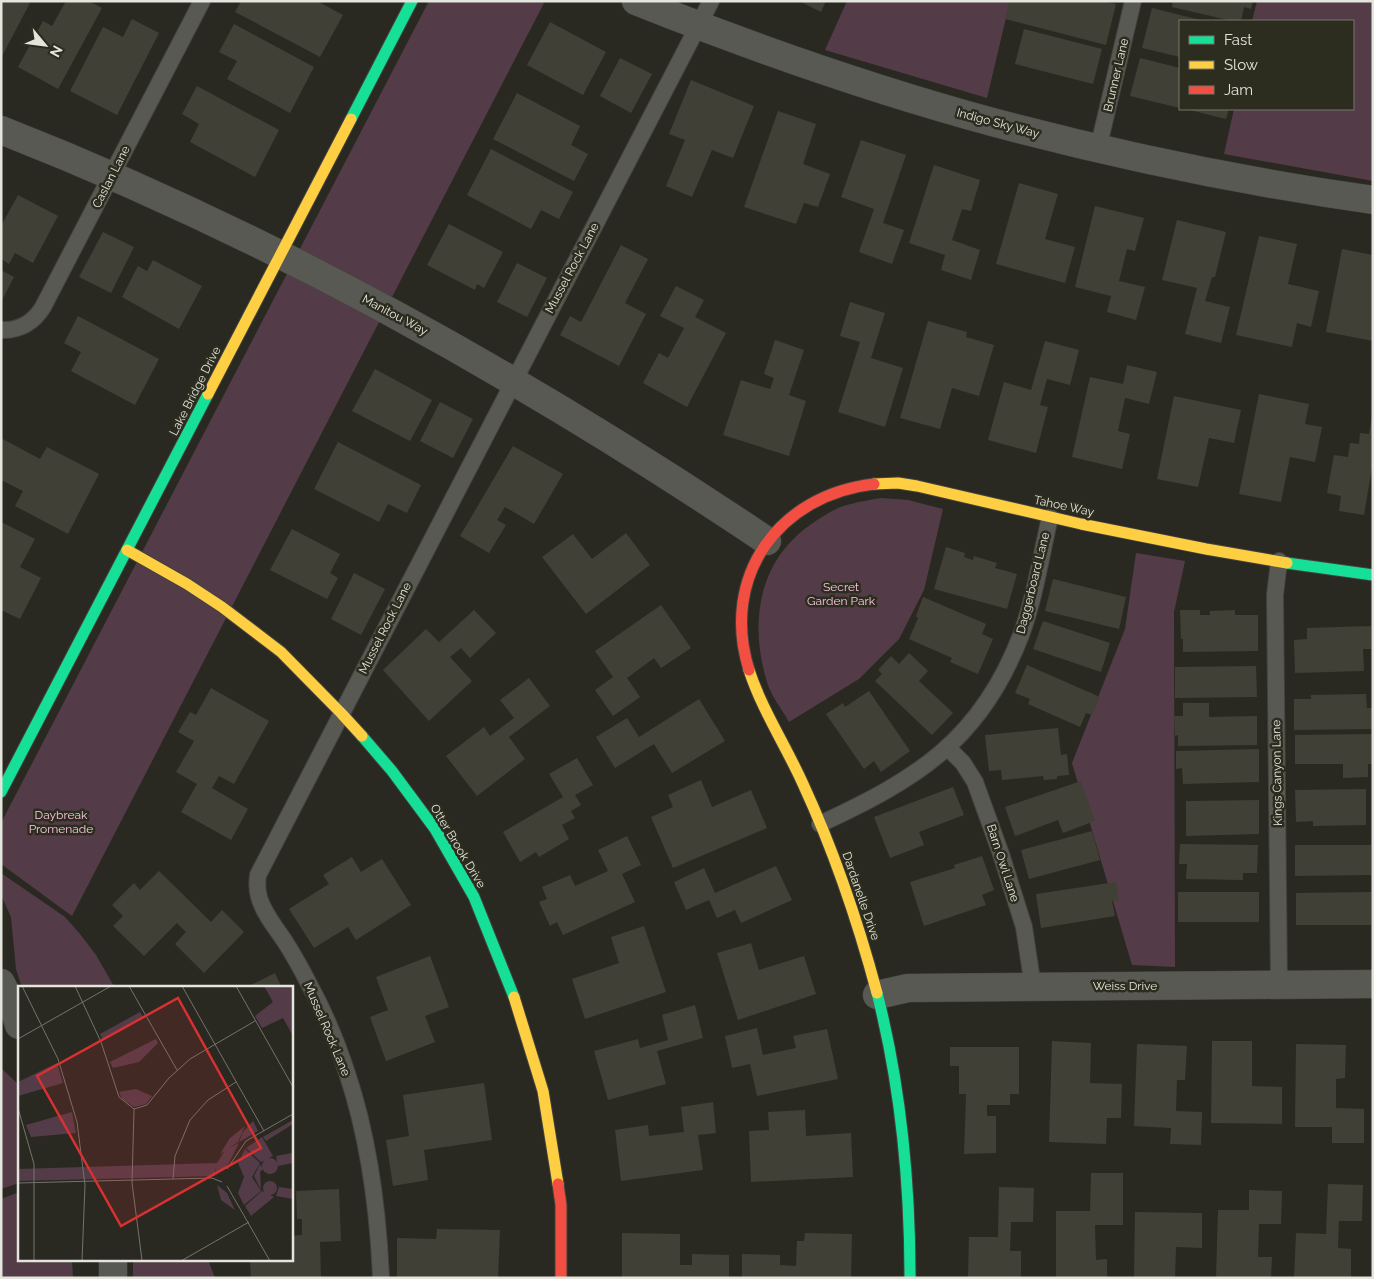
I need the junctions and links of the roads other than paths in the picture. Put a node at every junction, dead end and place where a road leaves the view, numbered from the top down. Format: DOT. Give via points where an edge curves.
graph roads {
  1 [pos="412,1"];
  2 [pos="636,1"];
  3 [pos="711,1"];
  4 [pos="1133,1"];
  5 [pos="201,2"];
  6 [pos="698,26"];
  7 [pos="1,130"];
  8 [pos="1098,149"];
  9 [pos="112,176"];
  10 [pos="1373,200"];
  11 [pos="281,255"];
  12 [pos="1,330"];
  13 [pos="514,380"];
  14 [pos="1050,517"];
  15 [pos="767,541"];
  16 [pos="127,550"];
  17 [pos="1279,562"];
  18 [pos="1373,575"];
  19 [pos="341,713"];
  20 [pos="948,748"];
  21 [pos="1,792"];
  22 [pos="820,824"];
  23 [pos="1,983"];
  24 [pos="1373,984"];
  25 [pos="1279,985"];
  26 [pos="1033,987"];
  27 [pos="877,995"];
  28 [pos="18,1021"];
  29 [pos="1,1033"];
  30 [pos="18,1035"];
  31 [pos="113,1262"];
  32 [pos="113,1278"];
  33 [pos="381,1278"];
  34 [pos="561,1278"];
  35 [pos="910,1278"];
  1 -- 11 [label="street, Lake Bridge Drive"];
  2 -- 6 [label="street, Indigo Sky Way"];
  3 -- 6 [label="lane, Mussel Rock Lane"];
  4 -- 8 [label="lane, Brunner Lane"];
  5 -- 9 [label="lane, Caslan Lane"];
  6 -- 8 [label="street, Indigo Sky Way" via="894,93"];
  6 -- 13 [label="lane, Mussel Rock Lane"];
  7 -- 9 [label="street, Manitou Way"];
  8 -- 10 [label="street, Indigo Sky Way" via="1306,191"];
  9 -- 11 [label="street, Manitou Way"];
  9 -- 12 [label="lane, Caslan Lane" via="39,313 22,327"];
  11 -- 13 [label="street, Manitou Way"];
  11 -- 16 [label="street, Lake Bridge Drive"];
  13 -- 15 [label="street, Manitou Way"];
  13 -- 19 [label="lane, Mussel Rock Lane"];
  14 -- 15 [label="street, Tahoe Way" via="909,484 886,483 863,485 819,499 781,525"];
  14 -- 17 [label="street, Tahoe Way"];
  14 -- 20 [label="lane, Daggerboard Lane" via="1022,634 1011,659 984,706"];
  15 -- 22 [label="street, Dardanelle Drive" via="749,580 744,602 744,648 757,692 793,760"];
  16 -- 19 [label="street, Otter Brook Drive" via="222,607 281,652"];
  16 -- 21 [label="street, Lake Bridge Drive"];
  17 -- 18 [label="street, Tahoe Way"];
  17 -- 25 [label="lane, Kings Canyon Lane" via="1275,595"];
  19 -- 33 [label="lane, Mussel Rock Lane" via="262,864 257,886 263,908 311,988 347,1073 362,1123 372,1174"];
  19 -- 34 [label="street, Otter Brook Drive" via="392,771 435,829 474,897 511,986 544,1091 561,1205"];
  20 -- 22 [label="lane, Daggerboard Lane" via="900,783"];
  20 -- 26 [label="lane, Barn Owl Lane" via="975,782 1001,854 1024,927"];
  22 -- 27 [label="street, Dardanelle Drive" via="852,909"];
  23 -- 28 [label="street"];
  24 -- 25 [label="street, Weiss Drive"];
  25 -- 26 [label="street, Weiss Drive"];
  26 -- 27 [label="street, Weiss Drive" via="908,988"];
  27 -- 35 [label="street, Dardanelle Drive" via="902,1129 908,1191"];
  29 -- 30 [label="street"];
  31 -- 32 [label="street"];
}
